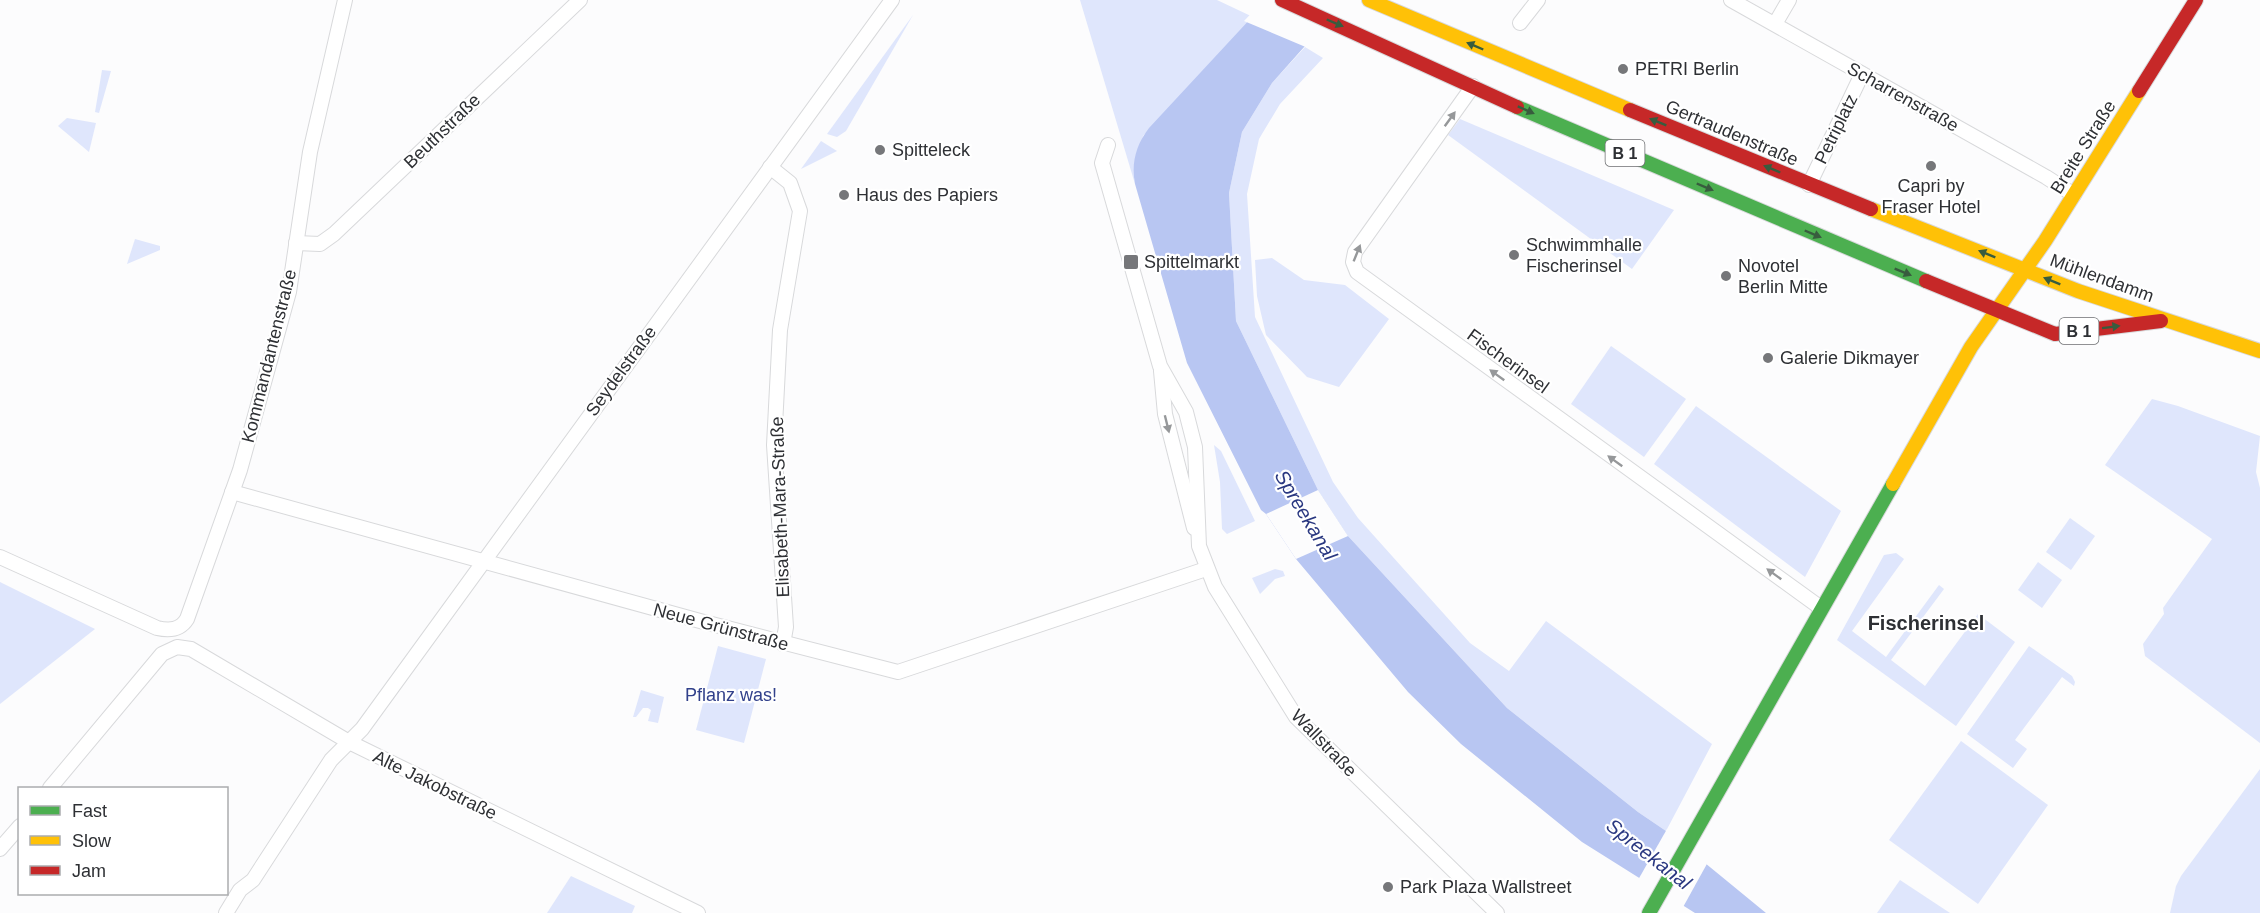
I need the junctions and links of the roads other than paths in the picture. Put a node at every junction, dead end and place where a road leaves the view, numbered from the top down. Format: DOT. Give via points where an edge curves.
graph roads {
  1 [pos="345,0"];
  2 [pos="580,0"];
  3 [pos="892,0"];
  4 [pos="1282,0"];
  5 [pos="1369,0"];
  6 [pos="1538,0"];
  7 [pos="1731,0"];
  8 [pos="1790,0"];
  9 [pos="2196,0"];
  10 [pos="1520,23"];
  11 [pos="1775,24"];
  12 [pos="1862,74"];
  13 [pos="1473,86"];
  14 [pos="1108,145"];
  15 [pos="770,167"];
  16 [pos="1809,185"];
  17 [pos="2074,195"];
  18 [pos="296,243"];
  19 [pos="2025,270"];
  20 [pos="1995,309"];
  21 [pos="2167,320"];
  22 [pos="2257,350"];
  23 [pos="1160,366"];
  24 [pos="232,492"];
  25 [pos="1198,539"];
  26 [pos="0,557"];
  27 [pos="483,561"];
  28 [pos="1206,568"];
  29 [pos="1821,608"];
  30 [pos="783,644"];
  31 [pos="349,742"];
  32 [pos="52,787"];
  33 [pos="18,828"];
  34 [pos="0,849"];
  35 [pos="1656,907"];
  36 [pos="226,913"];
  37 [pos="698,913"];
  38 [pos="1497,913"];
  1 -- 18 [label="street, Kommandantenstraße" via="310,152"];
  2 -- 18 [label="street, Beuthstraße" via="334,234 320,244"];
  3 -- 15 [label="street, Seydelstraße"];
  4 -- 13 [label="main road, B 1, one-way"];
  16 -- 5 [label="main road, Gertraudenstraße / B 1, one-way"];
  6 -- 10 [label="street"];
  7 -- 11 [label="street, Scharrenstraße"];
  8 -- 11 [label="street"];
  9 -- 17 [label="main road, Breite Straße"];
  11 -- 12 [label="street, Scharrenstraße"];
  12 -- 16 [label="street, Petriplatz"];
  12 -- 17 [label="street, Scharrenstraße"];
  13 -- 20 [label="main road, B 1, one-way"];
  29 -- 13 [label="street, Fischerinsel, one-way" via="1357,272 1355,252"];
  14 -- 23 [label="street, Wallstraße" via="1102,163"];
  15 -- 27 [label="street, Seydelstraße"];
  15 -- 30 [label="street, Elisabeth-Mara-Straße" via="790,183 800,211 780,330 774,445 786,627"];
  19 -- 16 [label="main road, Gertraudenstraße / B 1, one-way"];
  17 -- 19 [label="main road, Breite Straße"];
  18 -- 24 [label="street, Kommandantenstraße" via="289,292"];
  19 -- 20 [label="main road, Breite Straße"];
  21 -- 19 [label="main road, Mühlendamm / B 1, one-way"];
  20 -- 21 [label="main road, Mühlendamm / B 1, one-way" via="2055,334"];
  20 -- 29 [label="main road"];
  21 -- 22 [label="main road, Mühlendamm / B 1"];
  23 -- 25 [label="street, Wallstraße, one-way" via="1165,414"];
  23 -- 25 [label="street, Wallstraße" via="1186,412 1194,447"];
  24 -- 26 [label="street, Kommandantenstraße" via="188,619 174,629 158,628"];
  24 -- 27 [label="street, Neue Grünstraße"];
  25 -- 28 [label="street, Wallstraße"];
  27 -- 30 [label="street, Neue Grünstraße"];
  27 -- 31 [label="street, Seydelstraße"];
  28 -- 30 [label="street, Neue Grünstraße" via="898,672"];
  28 -- 38 [label="street, Wallstraße" via="1296,717"];
  29 -- 35 [label="main road"];
  31 -- 32 [label="street, Alte Jakobstraße" via="192,649 177,647 162,654"];
  31 -- 36 [label="street, Seydelstraße" via="331,760 257,874 240,890"];
  31 -- 37 [label="street, Alte Jakobstraße"];
  33 -- 34 [label="street"];
}
